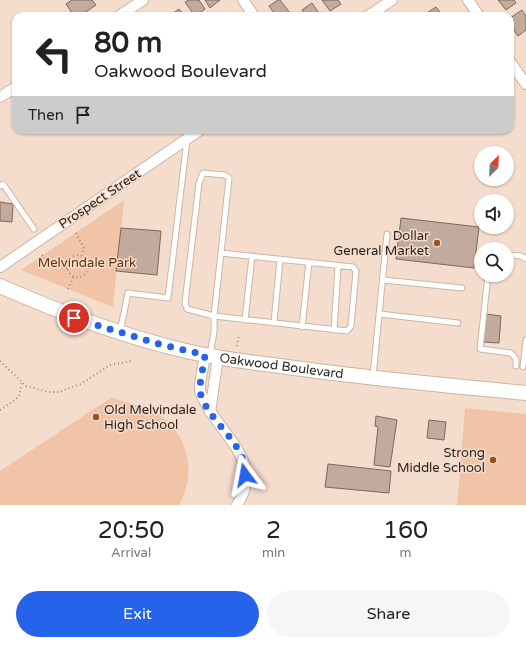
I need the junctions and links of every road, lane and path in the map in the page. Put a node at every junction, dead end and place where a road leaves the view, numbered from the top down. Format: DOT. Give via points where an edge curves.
graph roads {
  1 [pos="143,0"];
  2 [pos="243,0"];
  3 [pos="392,0"];
  4 [pos="468,0"];
  5 [pos="125,12"];
  6 [pos="251,12"];
  7 [pos="374,12"];
  8 [pos="476,12"];
  9 [pos="514,68"];
  10 [pos="526,84"];
  11 [pos="12,89"];
  12 [pos="0,97"];
  13 [pos="195,134"];
  14 [pos="188,139"];
  15 [pos="0,186"];
  16 [pos="34,229"];
  17 [pos="76,233"];
  18 [pos="387,234"];
  19 [pos="221,253"];
  20 [pos="42,256"];
  21 [pos="82,256"];
  22 [pos="252,256"];
  23 [pos="514,256"];
  24 [pos="280,259"];
  25 [pos="526,259"];
  26 [pos="309,262"];
  27 [pos="338,266"];
  28 [pos="0,267"];
  29 [pos="67,268"];
  30 [pos="74,276"];
  31 [pos="383,280"];
  32 [pos="487,282"];
  33 [pos="0,286"];
  34 [pos="462,288"];
  35 [pos="68,289"];
  36 [pos="380,314"];
  37 [pos="214,316"];
  38 [pos="245,320"];
  39 [pos="274,323"];
  40 [pos="458,323"];
  41 [pos="302,327"];
  42 [pos="334,330"];
  43 [pos="120,333"];
  44 [pos="239,335"];
  45 [pos="526,340"];
  46 [pos="237,346"];
  47 [pos="211,356"];
  48 [pos="0,361"];
  49 [pos="131,361"];
  50 [pos="516,366"];
  51 [pos="523,367"];
  52 [pos="373,378"];
  53 [pos="22,382"];
  54 [pos="526,393"];
  55 [pos="0,410"];
  56 [pos="238,504"];
  1 -- 5 [label="street"];
  2 -- 6 [label="street"];
  3 -- 7 [label="street"];
  4 -- 8 [label="street"];
  9 -- 10 [label="street"];
  11 -- 12 [label="street"];
  13 -- 14 [label="street, Prospect Street"];
  14 -- 28 [label="street, Prospect Street"];
  14 -- 43 [label="lane" via="168,298 128,292"];
  15 -- 16 [label="lane" via="3,184"];
  17 -- 21 [label="path" via="84,248"];
  18 -- 31 [label="lane"];
  19 -- 22 [label="lane"];
  19 -- 37 [label="lane"];
  19 -- 37 [label="lane" via="229,178 225,175 203,173 199,183 185,303 187,309"];
  20 -- 29 [label="path" via="50,263"];
  21 -- 29 [label="path" via="75,255 68,260"];
  21 -- 30 [label="path" via="88,260 89,268 85,275"];
  22 -- 24 [label="lane"];
  22 -- 38 [label="lane"];
  23 -- 25 [label="lane"];
  24 -- 26 [label="lane"];
  24 -- 39 [label="lane"];
  26 -- 27 [label="lane"];
  26 -- 41 [label="lane"];
  27 -- 42 [label="lane"];
  27 -- 42 [label="lane" via="353,267 356,271 351,326 347,331"];
  29 -- 30 [label="path"];
  30 -- 35 [label="path"];
  31 -- 34 [label="lane"];
  31 -- 36 [label="lane"];
  32 -- 50 [label="lane" via="480,349 511,353 516,359"];
  33 -- 43 [label="main road, Oakwood Boulevard" via="74,318"];
  36 -- 40 [label="lane"];
  36 -- 52 [label="lane"];
  37 -- 38 [label="lane"];
  37 -- 47 [label="lane"];
  38 -- 39 [label="lane"];
  39 -- 41 [label="lane"];
  41 -- 42 [label="lane"];
  43 -- 47 [label="main road, Oakwood Boulevard"];
  44 -- 46 [label="path"];
  45 -- 51 [label="lane"];
  47 -- 52 [label="main road, Oakwood Boulevard"];
  47 -- 56 [label="street" via="210,412 238,448 245,467 245,484"];
  48 -- 53 [label="path"];
  49 -- 53 [label="path" via="110,365 81,384 59,392 37,389"];
  52 -- 54 [label="main road, Oakwood Boulevard"];
  53 -- 55 [label="path" via="19,397"];
}
